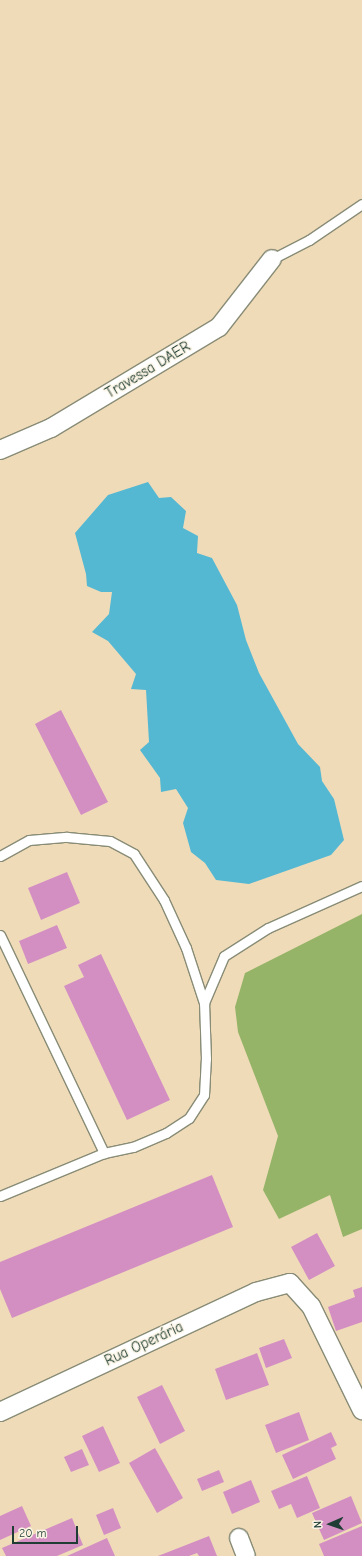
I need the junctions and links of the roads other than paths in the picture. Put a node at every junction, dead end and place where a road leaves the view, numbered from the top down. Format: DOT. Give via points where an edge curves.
graph roads {
  1 [pos="362,204"];
  2 [pos="272,259"];
  3 [pos="0,450"];
  4 [pos="0,856"];
  5 [pos="362,886"];
  6 [pos="0,935"];
  7 [pos="204,1003"];
  8 [pos="104,1152"];
  9 [pos="0,1196"];
  10 [pos="362,1410"];
  11 [pos="0,1412"];
  12 [pos="239,1538"];
  13 [pos="246,1556"];
  1 -- 2 [label="lane" via="309,240"];
  2 -- 3 [label="street, Travessa DAER" via="219,327 51,428"];
  4 -- 7 [label="lane" via="29,840 67,837 110,841 134,854 164,900 186,948"];
  5 -- 7 [label="lane" via="268,928 224,956"];
  6 -- 8 [label="lane"];
  7 -- 8 [label="lane" via="204,1095 189,1118 166,1133 133,1147"];
  8 -- 9 [label="lane"];
  10 -- 11 [label="street, Rua Operária" via="310,1306 290,1283 256,1292"];
  12 -- 13 [label="street"];
}
